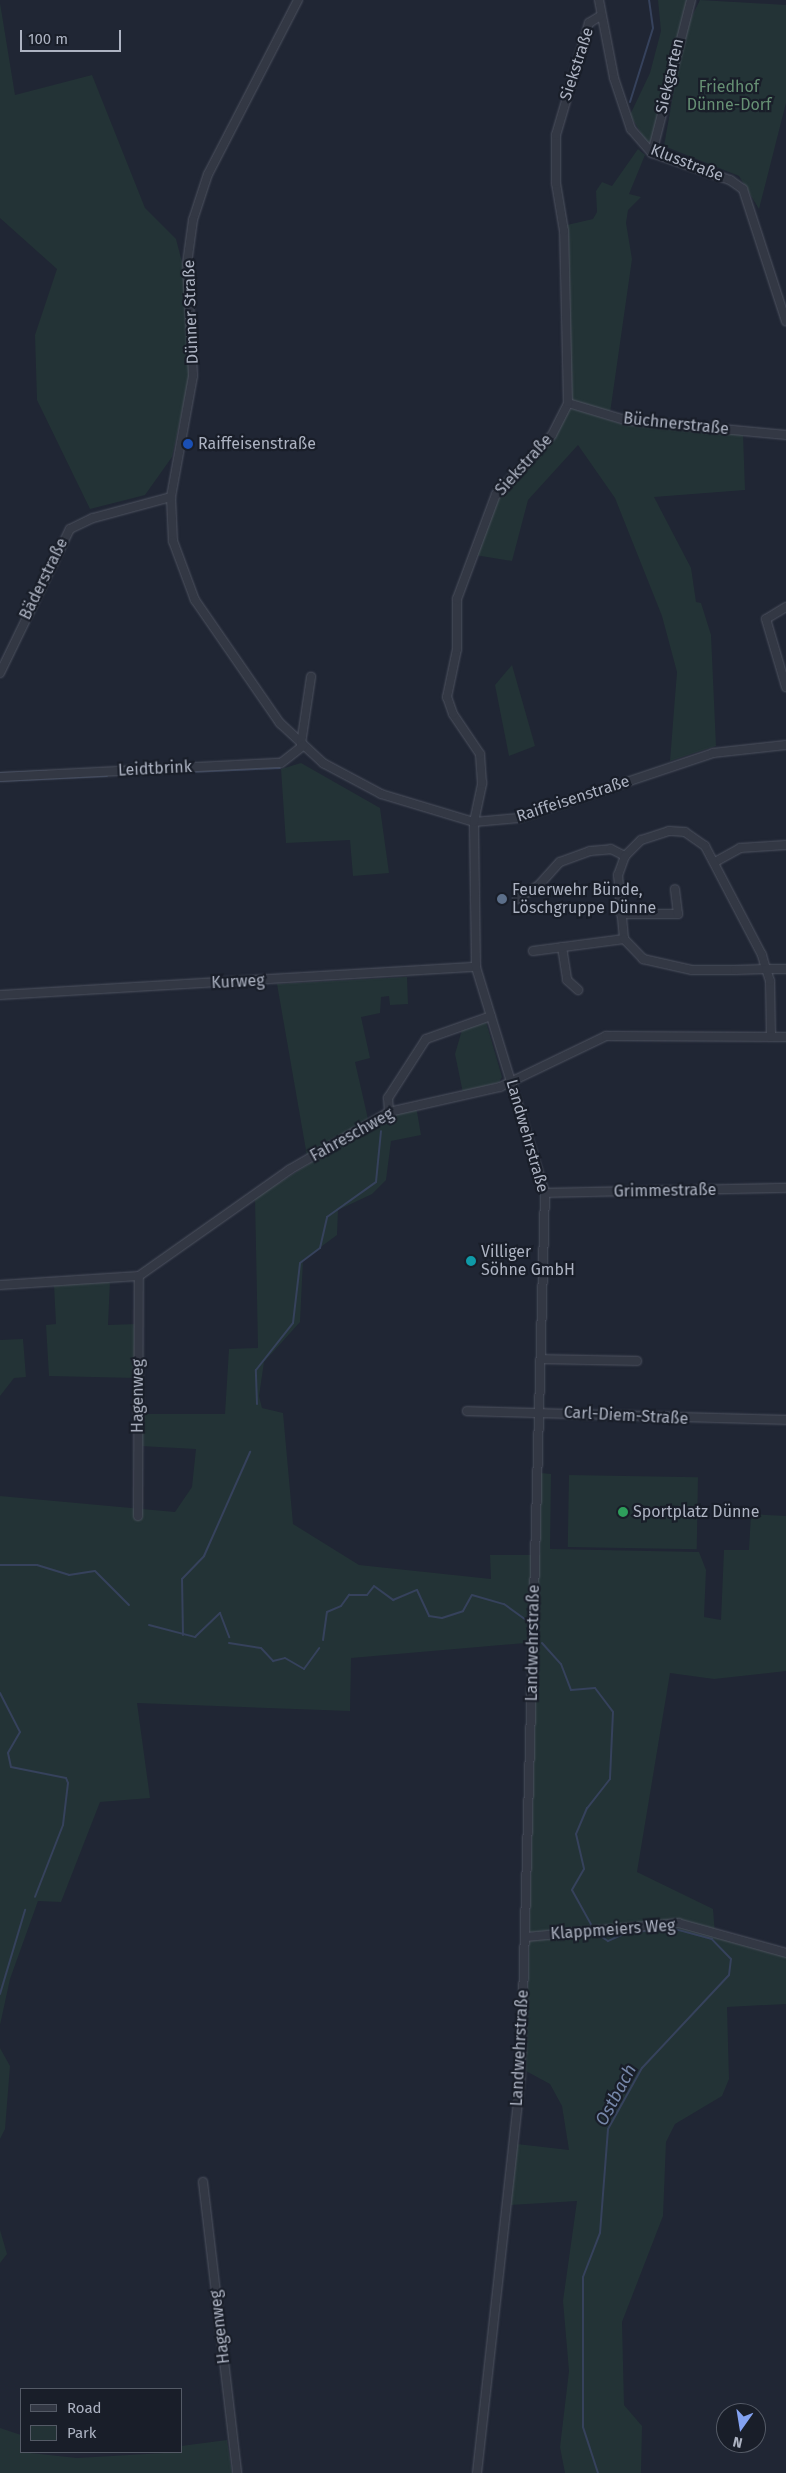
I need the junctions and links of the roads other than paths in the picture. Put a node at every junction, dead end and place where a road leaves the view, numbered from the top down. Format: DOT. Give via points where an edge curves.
graph roads {
  1 [pos="298,0"];
  2 [pos="599,0"];
  3 [pos="691,0"];
  4 [pos="600,16"];
  5 [pos="652,153"];
  6 [pos="786,321"];
  7 [pos="568,403"];
  8 [pos="786,435"];
  9 [pos="171,497"];
  10 [pos="786,606"];
  11 [pos="0,673"];
  12 [pos="311,677"];
  13 [pos="786,686"];
  14 [pos="302,745"];
  15 [pos="786,745"];
  16 [pos="0,776"];
  17 [pos="474,822"];
  18 [pos="786,845"];
  19 [pos="625,856"];
  20 [pos="715,862"];
  21 [pos="675,889"];
  22 [pos="517,899"];
  23 [pos="621,914"];
  24 [pos="624,939"];
  25 [pos="562,947"];
  26 [pos="533,951"];
  27 [pos="476,967"];
  28 [pos="766,969"];
  29 [pos="786,969"];
  30 [pos="578,990"];
  31 [pos="0,996"];
  32 [pos="491,1016"];
  33 [pos="772,1037"];
  34 [pos="786,1037"];
  35 [pos="512,1082"];
  36 [pos="389,1112"];
  37 [pos="786,1188"];
  38 [pos="545,1193"];
  39 [pos="139,1276"];
  40 [pos="0,1285"];
  41 [pos="541,1359"];
  42 [pos="637,1361"];
  43 [pos="467,1411"];
  44 [pos="538,1412"];
  45 [pos="786,1420"];
  46 [pos="138,1516"];
  47 [pos="526,1936"];
  48 [pos="786,1953"];
  49 [pos="203,2182"];
  50 [pos="237,2473"];
  51 [pos="477,2473"];
  1 -- 9 [label="street, Dünner Straße" via="208,174 193,220 187,264 193,376"];
  2 -- 4 [label="street, Klusstraße"];
  3 -- 5 [label="street, Siekgarten"];
  4 -- 5 [label="street, Klusstraße" via="625,114 641,144"];
  4 -- 7 [label="street, Siekstraße" via="589,23 556,135 556,183 564,231"];
  5 -- 6 [label="street, Klusstraße" via="730,180 743,189"];
  7 -- 8 [label="street, Büchnerstraße" via="625,420"];
  7 -- 17 [label="street, Siekstraße" via="552,435 496,494 457,599 457,649 447,697 452,714 480,754 482,782"];
  9 -- 11 [label="street, Bäderstraße" via="93,518 70,529"];
  9 -- 14 [label="street, Raiffeisenstraße" via="173,542 195,600 262,698"];
  10 -- 13 [label="street" via="766,619"];
  12 -- 14 [label="street"];
  14 -- 16 [label="street, Leidtbrink" via="281,763"];
  14 -- 17 [label="street, Raiffeisenstraße" via="361,785"];
  15 -- 17 [label="street, Raiffeisenstraße" via="713,754 519,818"];
  17 -- 27 [label="street, Landwehrstraße"];
  18 -- 20 [label="street" via="740,848"];
  19 -- 20 [label="street" via="641,840 669,830 695,836"];
  19 -- 22 [label="street" via="611,849 590,851 560,862 539,885"];
  19 -- 23 [label="street" via="618,875"];
  20 -- 28 [label="street"];
  21 -- 23 [label="street" via="678,914"];
  23 -- 24 [label="street"];
  24 -- 25 [label="street"];
  24 -- 28 [label="street" via="643,959 668,967"];
  25 -- 26 [label="street"];
  25 -- 30 [label="street" via="567,980"];
  27 -- 31 [label="street, Kurweg"];
  27 -- 32 [label="street, Landwehrstraße"];
  28 -- 29 [label="street"];
  28 -- 33 [label="street"];
  32 -- 35 [label="street, Landwehrstraße"];
  32 -- 36 [label="street" via="426,1039 388,1098"];
  33 -- 34 [label="street, Fahreschweg"];
  33 -- 35 [label="street, Fahreschweg" via="606,1036"];
  35 -- 36 [label="street, Fahreschweg"];
  35 -- 38 [label="street, Landwehrstraße"];
  36 -- 39 [label="street, Fahreschweg" via="289,1170"];
  37 -- 38 [label="street, Grimmestraße"];
  38 -- 41 [label="street, Landwehrstraße"];
  39 -- 40 [label="street"];
  39 -- 46 [label="street, Hagenweg"];
  41 -- 42 [label="street"];
  41 -- 44 [label="street, Landwehrstraße"];
  43 -- 44 [label="street, Carl-Diem-Straße"];
  44 -- 45 [label="street, Carl-Diem-Straße"];
  44 -- 47 [label="street, Landwehrstraße"];
  47 -- 48 [label="street, Klappmeiers Weg" via="678,1923"];
  47 -- 51 [label="street, Landwehrstraße" via="521,2074"];
  49 -- 50 [label="street, Hagenweg"];
}
